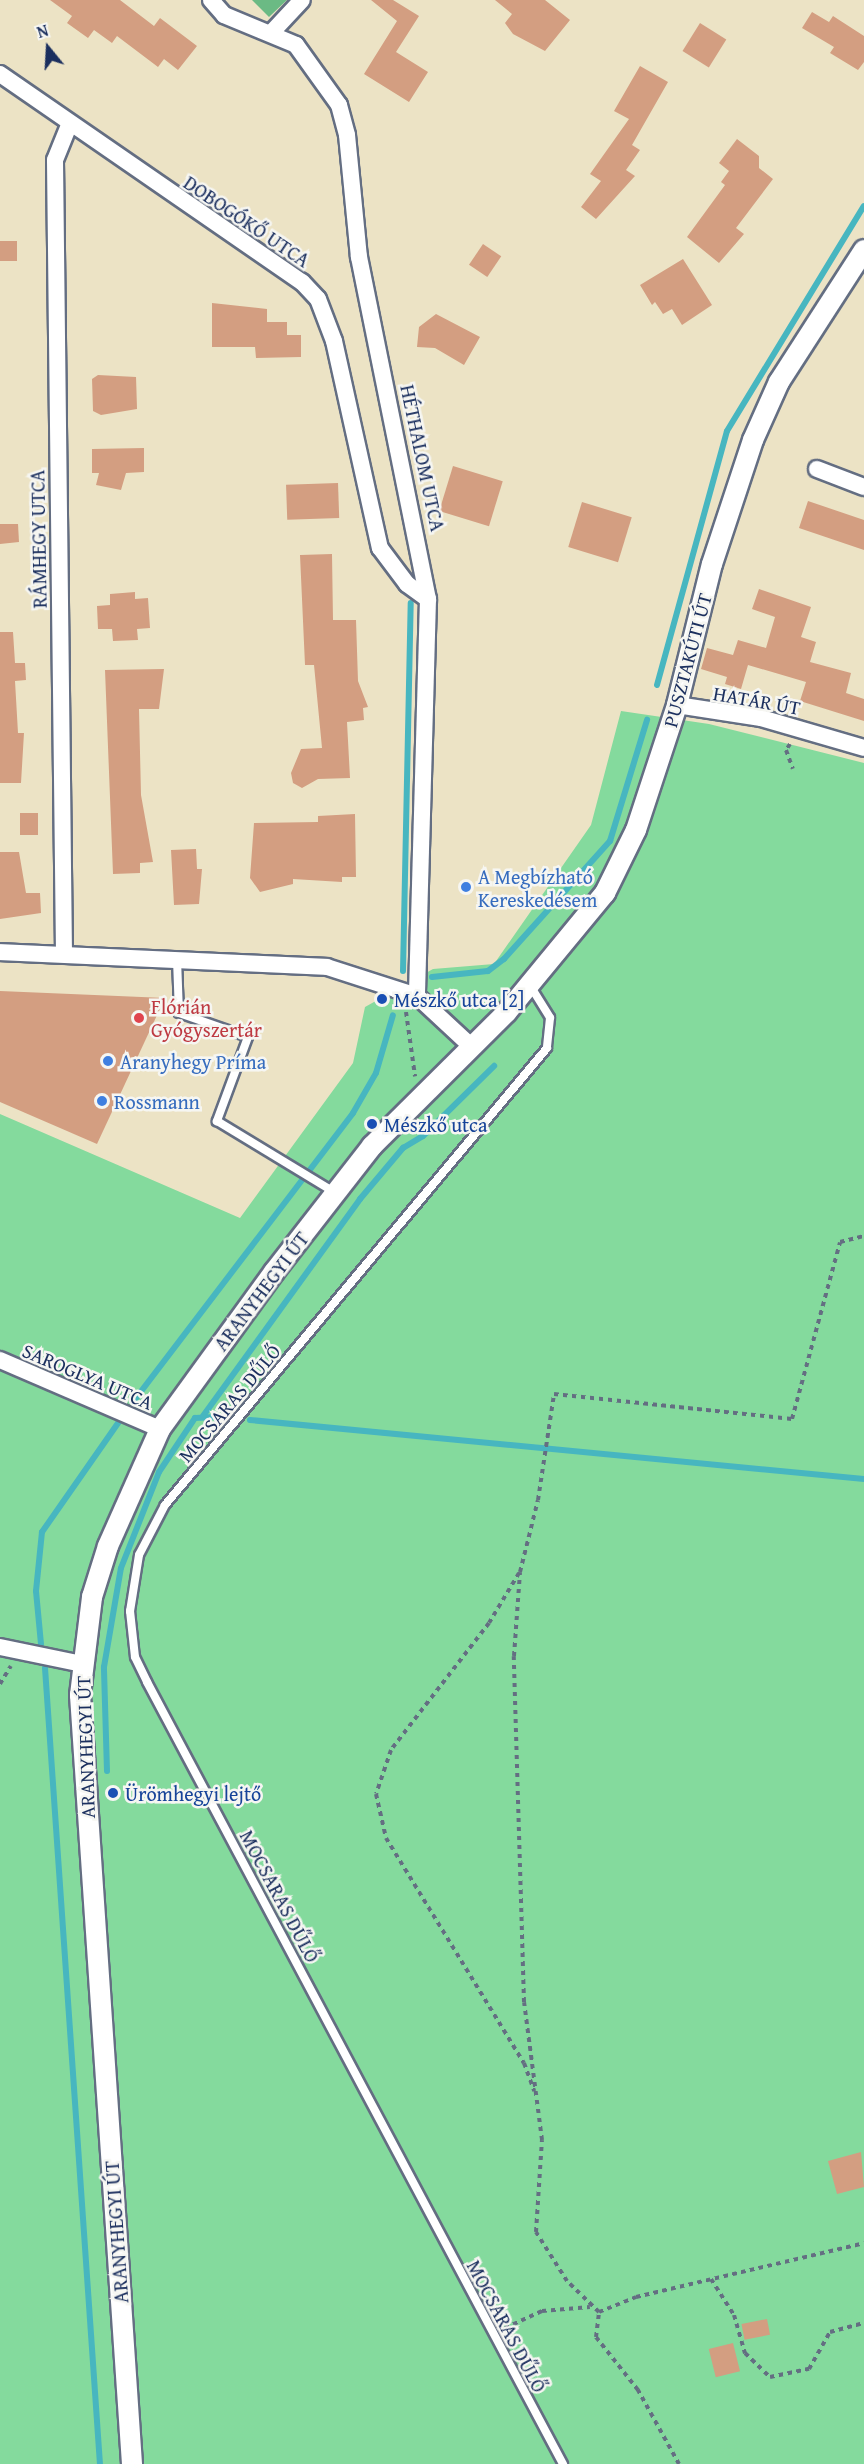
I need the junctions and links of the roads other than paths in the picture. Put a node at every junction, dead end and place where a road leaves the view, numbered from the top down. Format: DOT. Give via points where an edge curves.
graph roads {
  1 [pos="211,0"];
  2 [pos="302,0"];
  3 [pos="273,32"];
  4 [pos="0,74"];
  5 [pos="69,126"];
  6 [pos="864,250"];
  7 [pos="817,470"];
  8 [pos="864,487"];
  9 [pos="428,599"];
  10 [pos="677,705"];
  11 [pos="864,748"];
  12 [pos="0,952"];
  13 [pos="64,954"];
  14 [pos="177,959"];
  15 [pos="531,987"];
  16 [pos="417,996"];
  17 [pos="471,1046"];
  18 [pos="336,1192"];
  19 [pos="0,1360"];
  20 [pos="160,1429"];
  21 [pos="0,1647"];
  22 [pos="82,1664"];
  23 [pos="132,2464"];
  24 [pos="563,2464"];
  1 -- 3 [label="street, HÉTHALOM UTCA" via="224,15"];
  2 -- 3 [label="street"];
  3 -- 9 [label="street, HÉTHALOM UTCA" via="315,66 339,105 358,257"];
  4 -- 5 [label="street, DOBOGÓKŐ UTCA"];
  5 -- 9 [label="street, DOBOGÓKŐ UTCA" via="302,282 318,299 334,341 380,548 401,578"];
  5 -- 13 [label="street, RÁMHEGY UTCA" via="55,160"];
  6 -- 10 [label="street, PUSZTAKÚTI ÚT" via="779,382 753,440 712,564"];
  7 -- 8 [label="street"];
  9 -- 16 [label="street, HÉTHALOM UTCA"];
  10 -- 11 [label="street, HATÁR ÚT" via="761,718"];
  10 -- 15 [label="street, PUSZTAKÚTI ÚT" via="636,830 611,883"];
  12 -- 13 [label="street"];
  13 -- 14 [label="street"];
  14 -- 16 [label="street" via="327,967"];
  14 -- 18 [label="lane" via="179,1013 248,1037 217,1121"];
  15 -- 17 [label="street, PUSZTAKÚTI ÚT"];
  15 -- 24 [label="lane, MOCSARAS DŰLŐ" via="550,1018 547,1048 165,1505 139,1555 130,1620 135,1657 147,1682"];
  16 -- 17 [label="street"];
  17 -- 18 [label="street, ARANYHEGYI ÚT" via="372,1146"];
  18 -- 20 [label="street, ARANYHEGYI ÚT"];
  19 -- 20 [label="street, SAROGLYA UTCA"];
  20 -- 22 [label="street, ARANYHEGYI ÚT" via="108,1546 92,1597"];
  21 -- 22 [label="street"];
  22 -- 23 [label="street, ARANYHEGYI ÚT" via="81,1728"];
}
